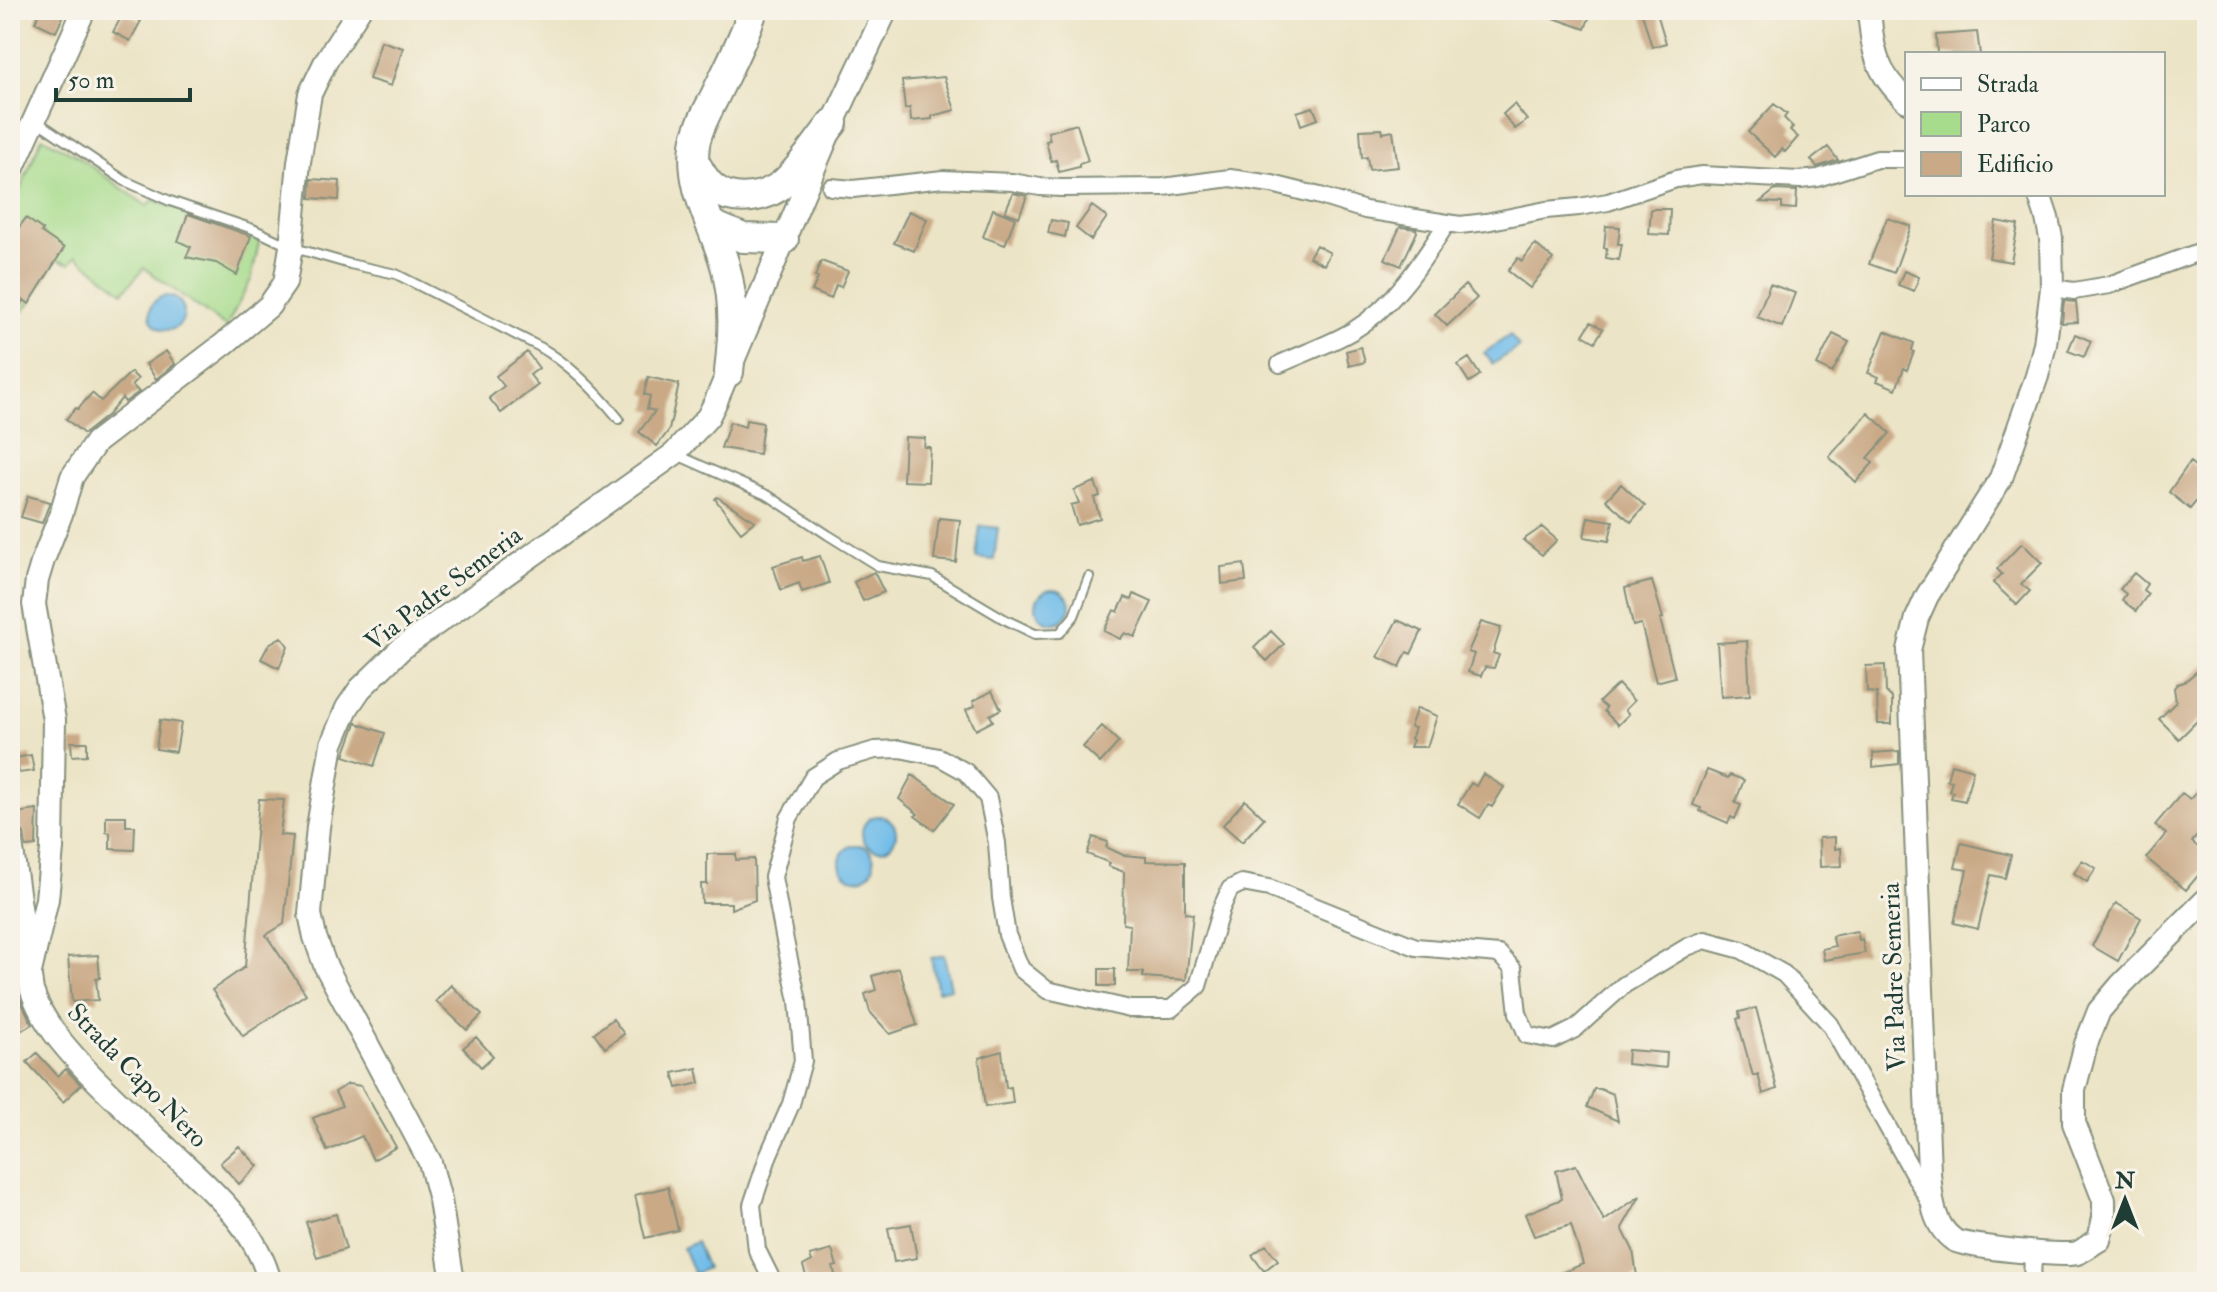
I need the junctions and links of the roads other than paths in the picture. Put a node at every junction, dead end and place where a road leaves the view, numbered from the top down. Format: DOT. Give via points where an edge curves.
graph roads {
  1 [pos="84,10"];
  2 [pos="359,10"];
  3 [pos="753,10"];
  4 [pos="886,10"];
  5 [pos="1869,10"];
  6 [pos="1905,99"];
  7 [pos="34,119"];
  8 [pos="833,123"];
  9 [pos="1905,159"];
  10 [pos="696,164"];
  11 [pos="10,174"];
  12 [pos="831,187"];
  13 [pos="2040,196"];
  14 [pos="737,198"];
  15 [pos="1447,223"];
  16 [pos="710,224"];
  17 [pos="784,239"];
  18 [pos="291,247"];
  19 [pos="2207,249"];
  20 [pos="2052,288"];
  21 [pos="1280,364"];
  22 [pos="729,372"];
  23 [pos="619,419"];
  24 [pos="674,454"];
  25 [pos="1089,577"];
  26 [pos="10,836"];
  27 [pos="2207,899"];
  28 [pos="30,972"];
  29 [pos="1932,1205"];
  30 [pos="2033,1253"];
  31 [pos="270,1282"];
  32 [pos="453,1282"];
  33 [pos="773,1282"];
  34 [pos="2032,1282"];
  1 -- 7 [label="main road"];
  2 -- 18 [label="main road" via="310,94"];
  3 -- 10 [label="highway" via="698,134"];
  4 -- 8 [label="main road, Via Padre Semeria"];
  5 -- 6 [label="main road" via="1873,46 1886,80"];
  7 -- 11 [label="main road"];
  7 -- 18 [label="lane" via="125,181"];
  8 -- 14 [label="highway" via="786,181 758,196"];
  8 -- 17 [label="main road, Via Padre Semeria"];
  9 -- 15 [label="street" via="1877,159 1800,180 1702,175 1594,205"];
  10 -- 14 [label="highway" via="713,188"];
  10 -- 16 [label="highway" via="698,197"];
  12 -- 15 [label="street" via="943,179 1062,188 1163,187 1230,178"];
  13 -- 20 [label="main road, Via Padre Semeria" via="2051,238"];
  14 -- 17 [label="highway"];
  15 -- 21 [label="street" via="1382,309 1353,330"];
  16 -- 17 [label="highway" via="743,238"];
  16 -- 22 [label="highway" via="733,303"];
  17 -- 22 [label="main road, Via Padre Semeria"];
  18 -- 23 [label="lane" via="396,274 540,347 600,395"];
  18 -- 28 [label="main road" via="285,283 269,306 96,442 72,477 34,604 54,720 52,849"];
  19 -- 20 [label="street" via="2109,285 2074,291"];
  20 -- 29 [label="main road, Via Padre Semeria" via="2037,376 2001,478 1927,596 1909,650"];
  22 -- 24 [label="main road, Via Padre Semeria" via="708,417"];
  24 -- 25 [label="lane" via="769,496 878,566 932,576 1035,634 1060,633 1074,616"];
  24 -- 32 [label="main road, Via Padre Semeria" via="402,648 360,689 332,744 311,882 312,926 325,965 430,1162"];
  26 -- 28 [label="main road, Strada Capo Nero"];
  27 -- 30 [label="main road, Via Padre Semeria" via="2099,1011 2086,1044 2074,1090 2074,1123 2104,1200 2099,1240 2075,1254"];
  28 -- 31 [label="main road, Strada Capo Nero" via="34,999 64,1047 220,1197 248,1234"];
  29 -- 30 [label="main road, Via Padre Semeria" via="1955,1241"];
  29 -- 33 [label="street" via="1830,1024 1784,974 1742,950 1705,940 1687,947 1624,985 1575,1029 1553,1040 1527,1035 1518,1013 1513,969 1499,954 1416,947 1269,888 1242,883 1230,889 1221,909 1198,986 1171,1009 1115,1006 1047,990 1021,969 1007,935 988,798 966,772 939,757 875,750 838,761 813,777 789,818 773,877 798,1001 803,1061 752,1205 757,1250"];
  30 -- 34 [label="street"];
}
